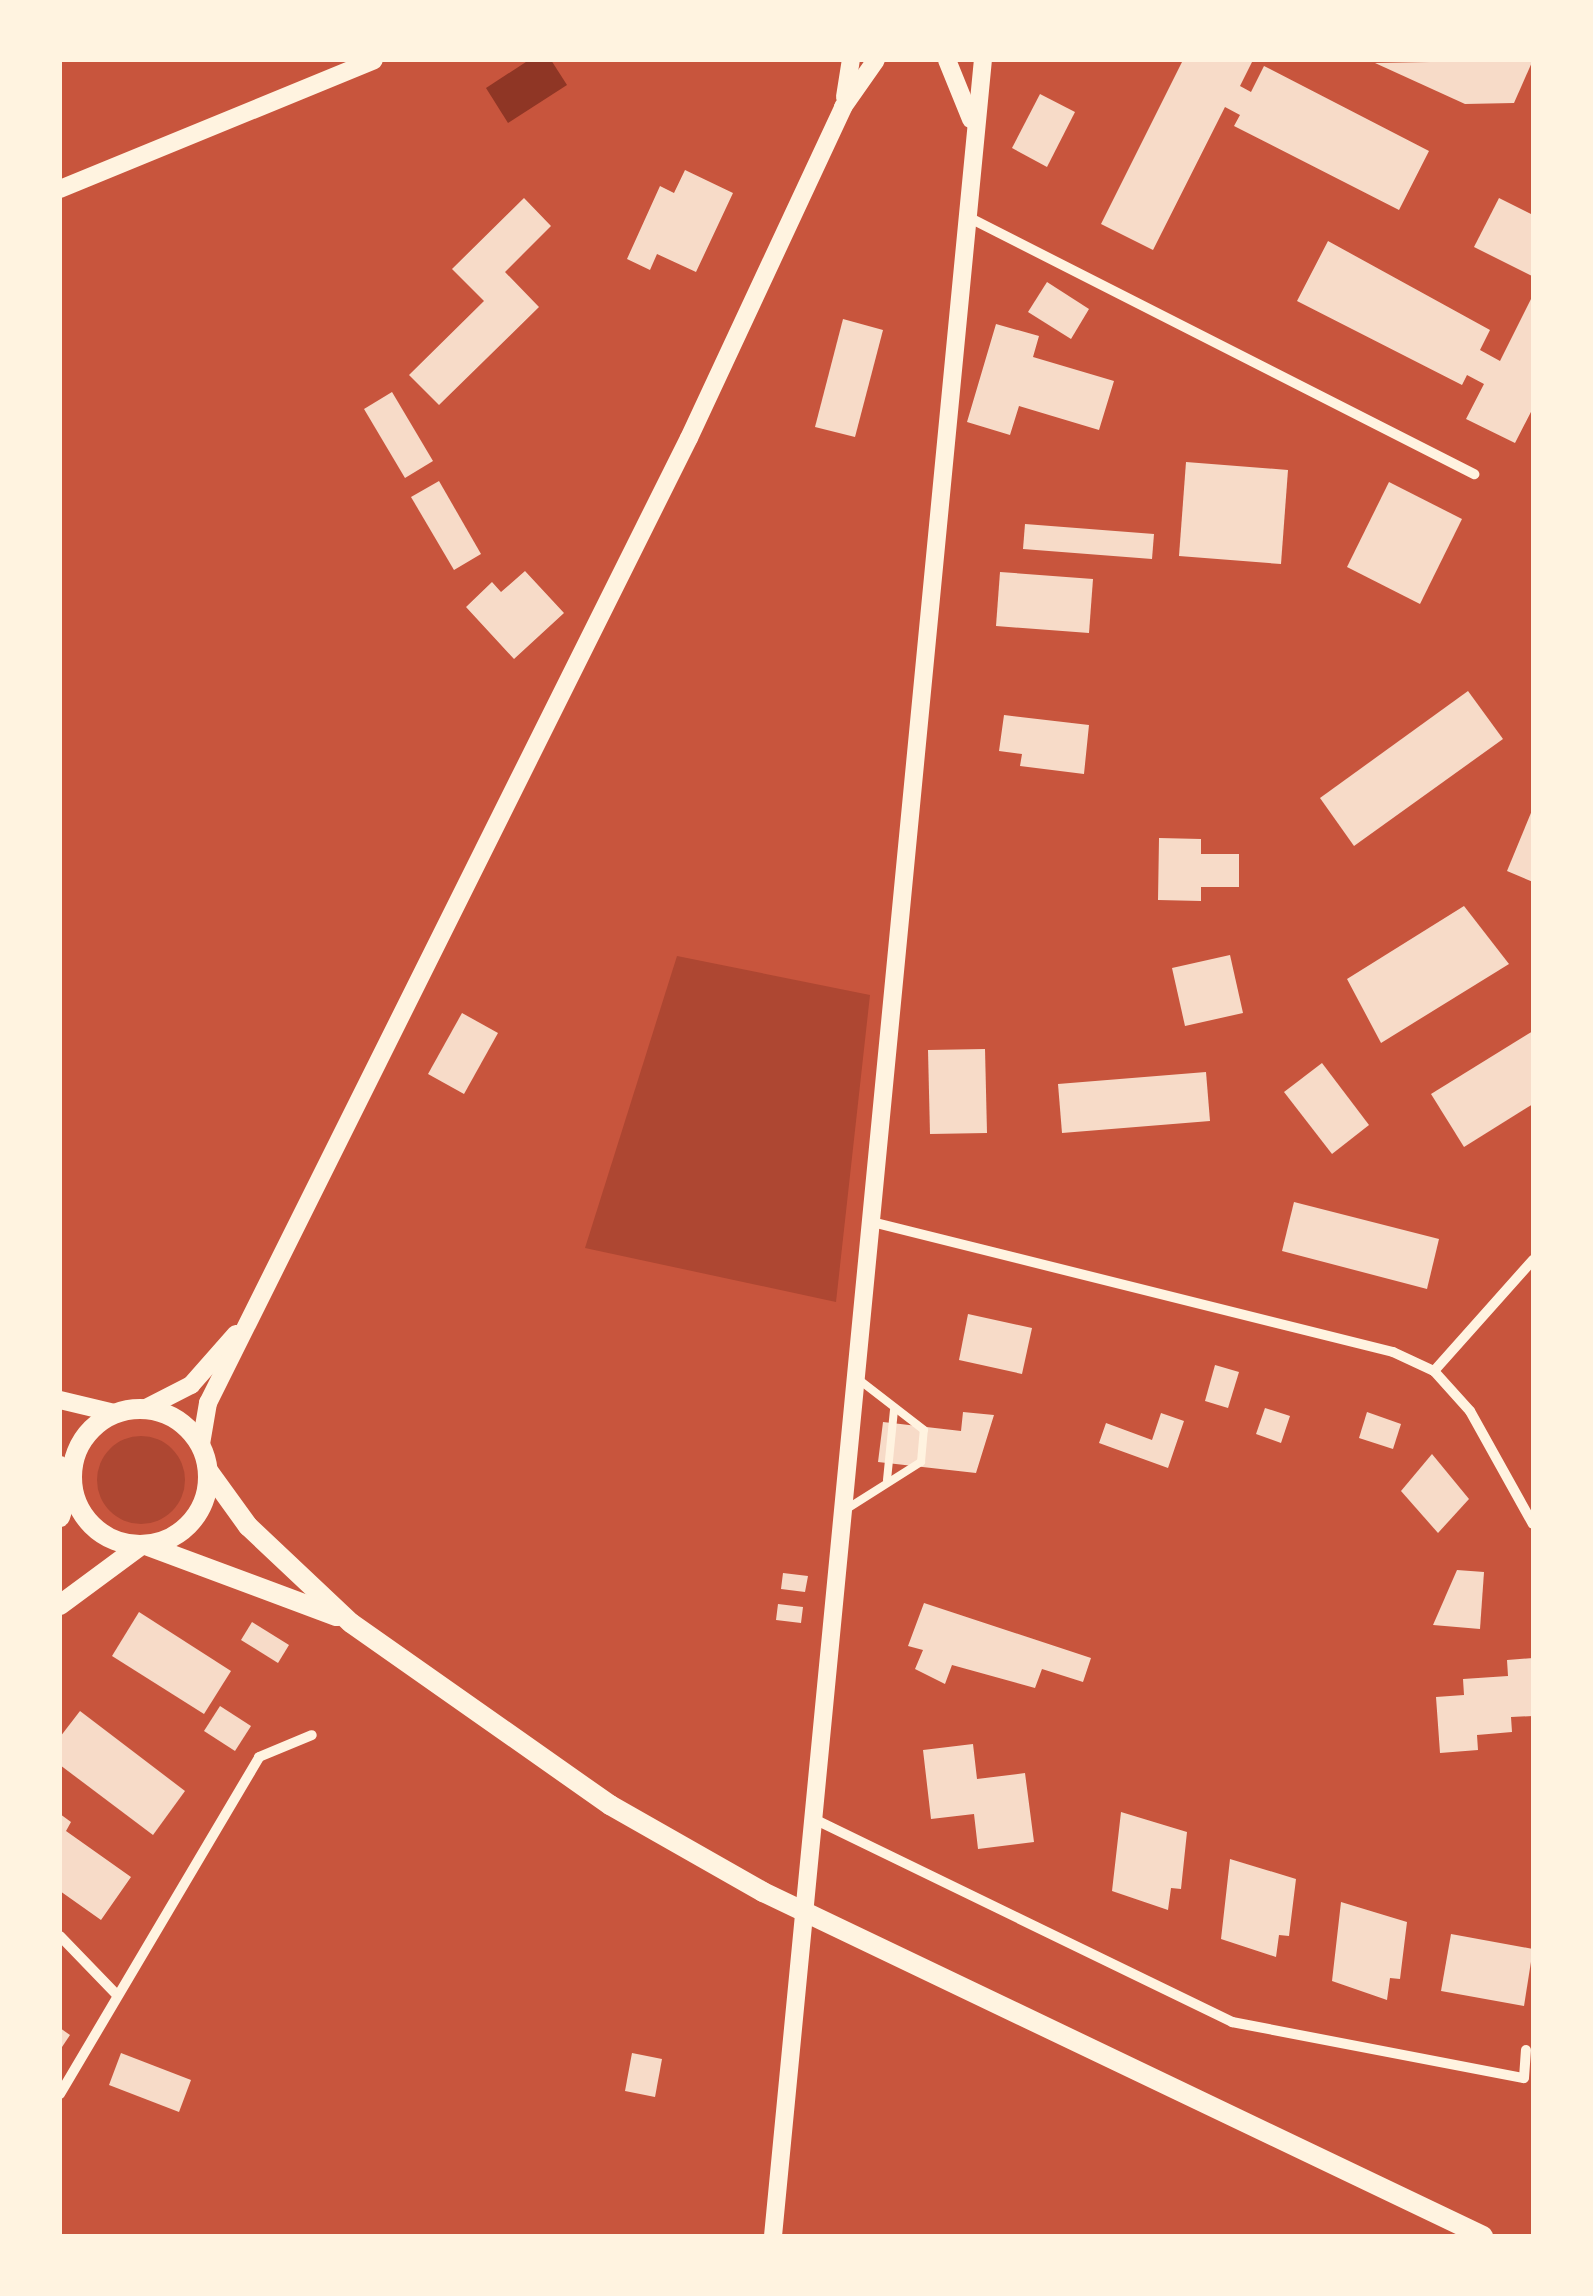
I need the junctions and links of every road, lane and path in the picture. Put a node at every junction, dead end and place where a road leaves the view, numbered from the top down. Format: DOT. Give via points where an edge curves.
graph roads {
  1 [pos="374,60"];
  2 [pos="851,60"];
  3 [pos="876,60"];
  4 [pos="946,60"];
  5 [pos="983,60"];
  6 [pos="844,107"];
  7 [pos="973,124"];
  8 [pos="60,190"];
  9 [pos="967,216"];
  10 [pos="1474,474"];
  11 [pos="872,1222"];
  12 [pos="1533,1260"];
  13 [pos="256,1311"];
  14 [pos="1434,1371"];
  15 [pos="855,1377"];
  16 [pos="60,1400"];
  17 [pos="146,1408"];
  18 [pos="894,1410"];
  19 [pos="114,1413"];
  20 [pos="201,1444"];
  21 [pos="209,1472"];
  22 [pos="68,1475"];
  23 [pos="888,1480"];
  24 [pos="842,1513"];
  25 [pos="60,1517"];
  26 [pos="1533,1524"];
  27 [pos="143,1546"];
  28 [pos="60,1605"];
  29 [pos="351,1623"];
  30 [pos="312,1735"];
  31 [pos="814,1819"];
  32 [pos="60,1936"];
  33 [pos="116,1994"];
  34 [pos="1526,2050"];
  35 [pos="60,2094"];
  36 [pos="773,2236"];
  37 [pos="1483,2236"];
  1 -- 8 [label="street"];
  2 -- 6 [label="street"];
  3 -- 6 [label="street"];
  4 -- 7 [label="street"];
  5 -- 7 [label="street"];
  6 -- 13 [label="street"];
  7 -- 9 [label="street"];
  9 -- 10 [label="street"];
  9 -- 11 [label="street"];
  11 -- 14 [label="street" via="1393,1352"];
  11 -- 15 [label="street"];
  12 -- 14 [label="street"];
  13 -- 17 [label="street" via="192,1384"];
  13 -- 20 [label="street" via="208,1404"];
  14 -- 26 [label="street" via="1470,1411"];
  15 -- 18 [label="lane"];
  15 -- 24 [label="street"];
  16 -- 19 [label="street"];
  17 -- 19 [label="main road"];
  17 -- 20 [label="main road" via="177,1419"];
  18 -- 23 [label="lane"];
  18 -- 23 [label="lane" via="924,1430 921,1462"];
  19 -- 22 [label="main road" via="87,1434"];
  20 -- 21 [label="main road"];
  21 -- 27 [label="main road" via="192,1522"];
  21 -- 29 [label="main road" via="248,1526"];
  22 -- 25 [label="main road"];
  22 -- 27 [label="main road" via="96,1529"];
  23 -- 24 [label="lane"];
  24 -- 31 [label="street"];
  27 -- 28 [label="main road"];
  27 -- 29 [label="main road"];
  29 -- 37 [label="main road" via="511,1742 763,1892"];
  30 -- 33 [label="street" via="259,1758"];
  31 -- 34 [label="street" via="1232,2022 1524,2078"];
  31 -- 36 [label="street"];
  32 -- 33 [label="street"];
  33 -- 35 [label="street"];
}
